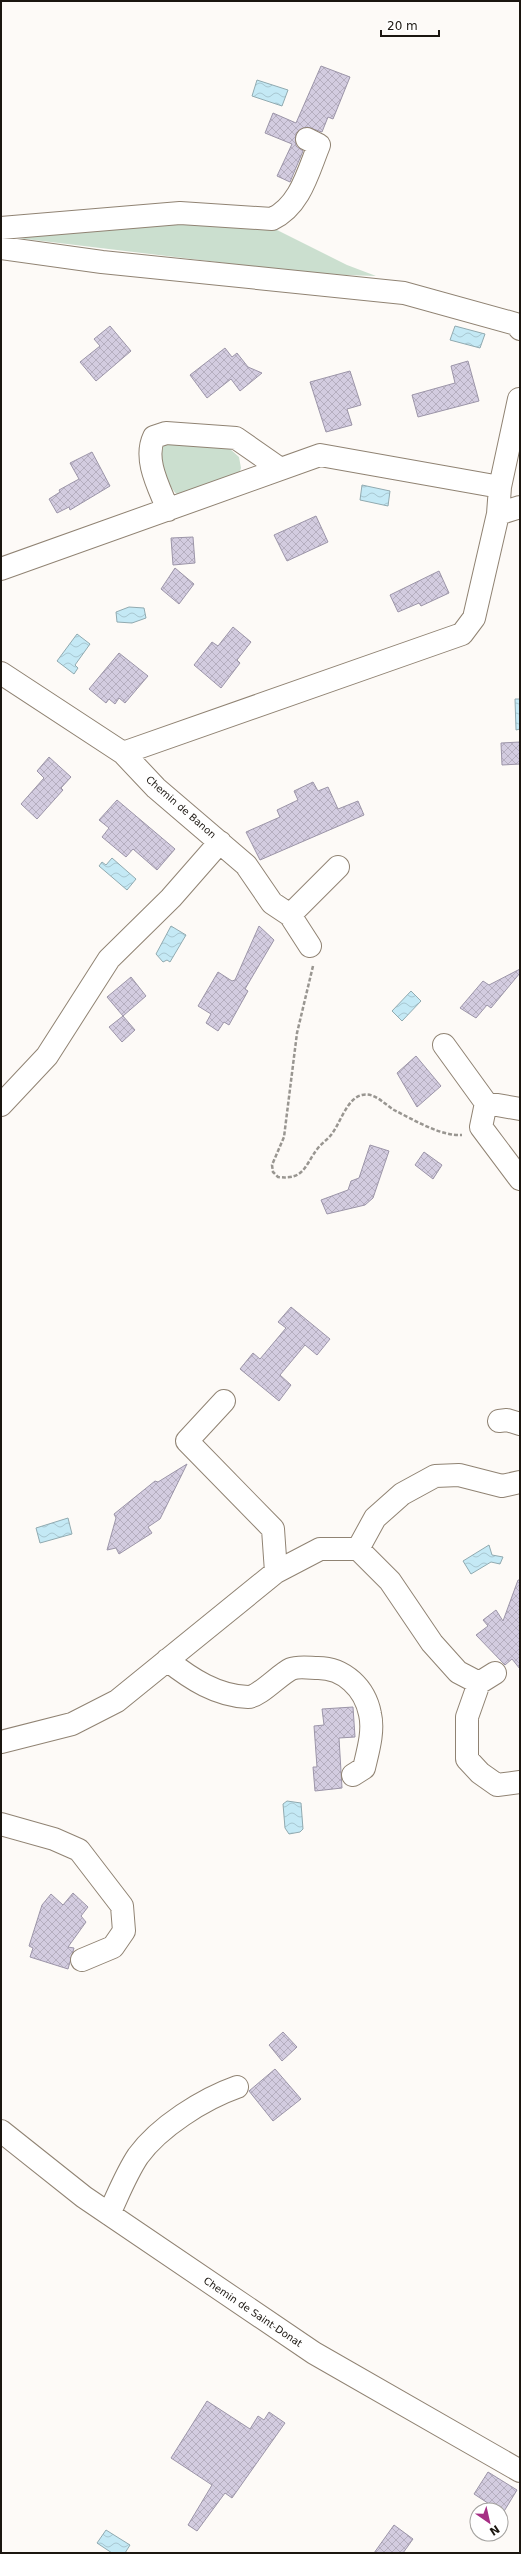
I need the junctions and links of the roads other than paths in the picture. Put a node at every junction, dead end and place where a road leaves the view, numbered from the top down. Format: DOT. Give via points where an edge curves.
graph roads {
  1 [pos="307,139"];
  2 [pos="1,228"];
  3 [pos="1,248"];
  4 [pos="520,329"];
  5 [pos="520,395"];
  6 [pos="520,399"];
  7 [pos="280,468"];
  8 [pos="500,487"];
  9 [pos="520,508"];
  10 [pos="168,510"];
  11 [pos="498,514"];
  12 [pos="1,569"];
  13 [pos="1,672"];
  14 [pos="123,753"];
  15 [pos="220,842"];
  16 [pos="338,867"];
  17 [pos="290,915"];
  18 [pos="310,946"];
  19 [pos="444,1045"];
  20 [pos="486,1103"];
  21 [pos="1,1105"];
  22 [pos="520,1109"];
  23 [pos="520,1179"];
  24 [pos="224,1401"];
  25 [pos="499,1421"];
  26 [pos="520,1424"];
  27 [pos="520,1482"];
  28 [pos="358,1548"];
  29 [pos="276,1572"];
  30 [pos="167,1660"];
  31 [pos="1,1742"];
  32 [pos="353,1775"];
  33 [pos="520,1782"];
  34 [pos="1,1824"];
  35 [pos="82,1960"];
  36 [pos="237,2088"];
  37 [pos="1,2131"];
  38 [pos="109,2214"];
  39 [pos="520,2471"];
  1 -- 2 [label="street" via="319,145 302,186 284,214 272,219 180,213"];
  3 -- 4 [label="street" via="102,262 404,293 516,324"];
  5 -- 6 [label="street"];
  6 -- 8 [label="street"];
  7 -- 8 [label="street" via="320,455"];
  7 -- 10 [label="street"];
  7 -- 10 [label="street" via="236,438 166,433 154,438 150,446 152,468"];
  8 -- 11 [label="street"];
  9 -- 11 [label="street"];
  10 -- 12 [label="street"];
  11 -- 14 [label="street" via="474,618 462,634"];
  13 -- 14 [label="street, Chemin de Banon"];
  14 -- 15 [label="street, Chemin de Banon" via="156,788"];
  15 -- 17 [label="street, Chemin de Banon" via="246,865 272,903"];
  15 -- 21 [label="street" via="171,898 109,959 47,1056"];
  16 -- 17 [label="street"];
  17 -- 18 [label="street"];
  19 -- 20 [label="street"];
  20 -- 22 [label="street"];
  20 -- 23 [label="street" via="481,1127"];
  24 -- 29 [label="street" via="187,1442 273,1529"];
  25 -- 26 [label="street" via="507,1420"];
  27 -- 28 [label="street" via="502,1486 459,1475 435,1476 402,1494 375,1518"];
  28 -- 29 [label="street" via="320,1549"];
  28 -- 33 [label="street" via="390,1581 432,1643 458,1672 487,1678 467,1717 467,1758 480,1773 497,1785"];
  29 -- 30 [label="street"];
  30 -- 31 [label="street" via="117,1701 72,1724"];
  30 -- 32 [label="street" via="185,1674 230,1695 250,1697 292,1669 331,1668 352,1679 363,1695 370,1714 370,1745 364,1768"];
  34 -- 35 [label="street" via="54,1839 78,1850 122,1906 124,1931 113,1947"];
  36 -- 38 [label="street" via="211,2096 160,2134 138,2156"];
  37 -- 38 [label="street, Chemin de Saint-Donat"];
  38 -- 39 [label="street, Chemin de Saint-Donat" via="314,2353"];
}
